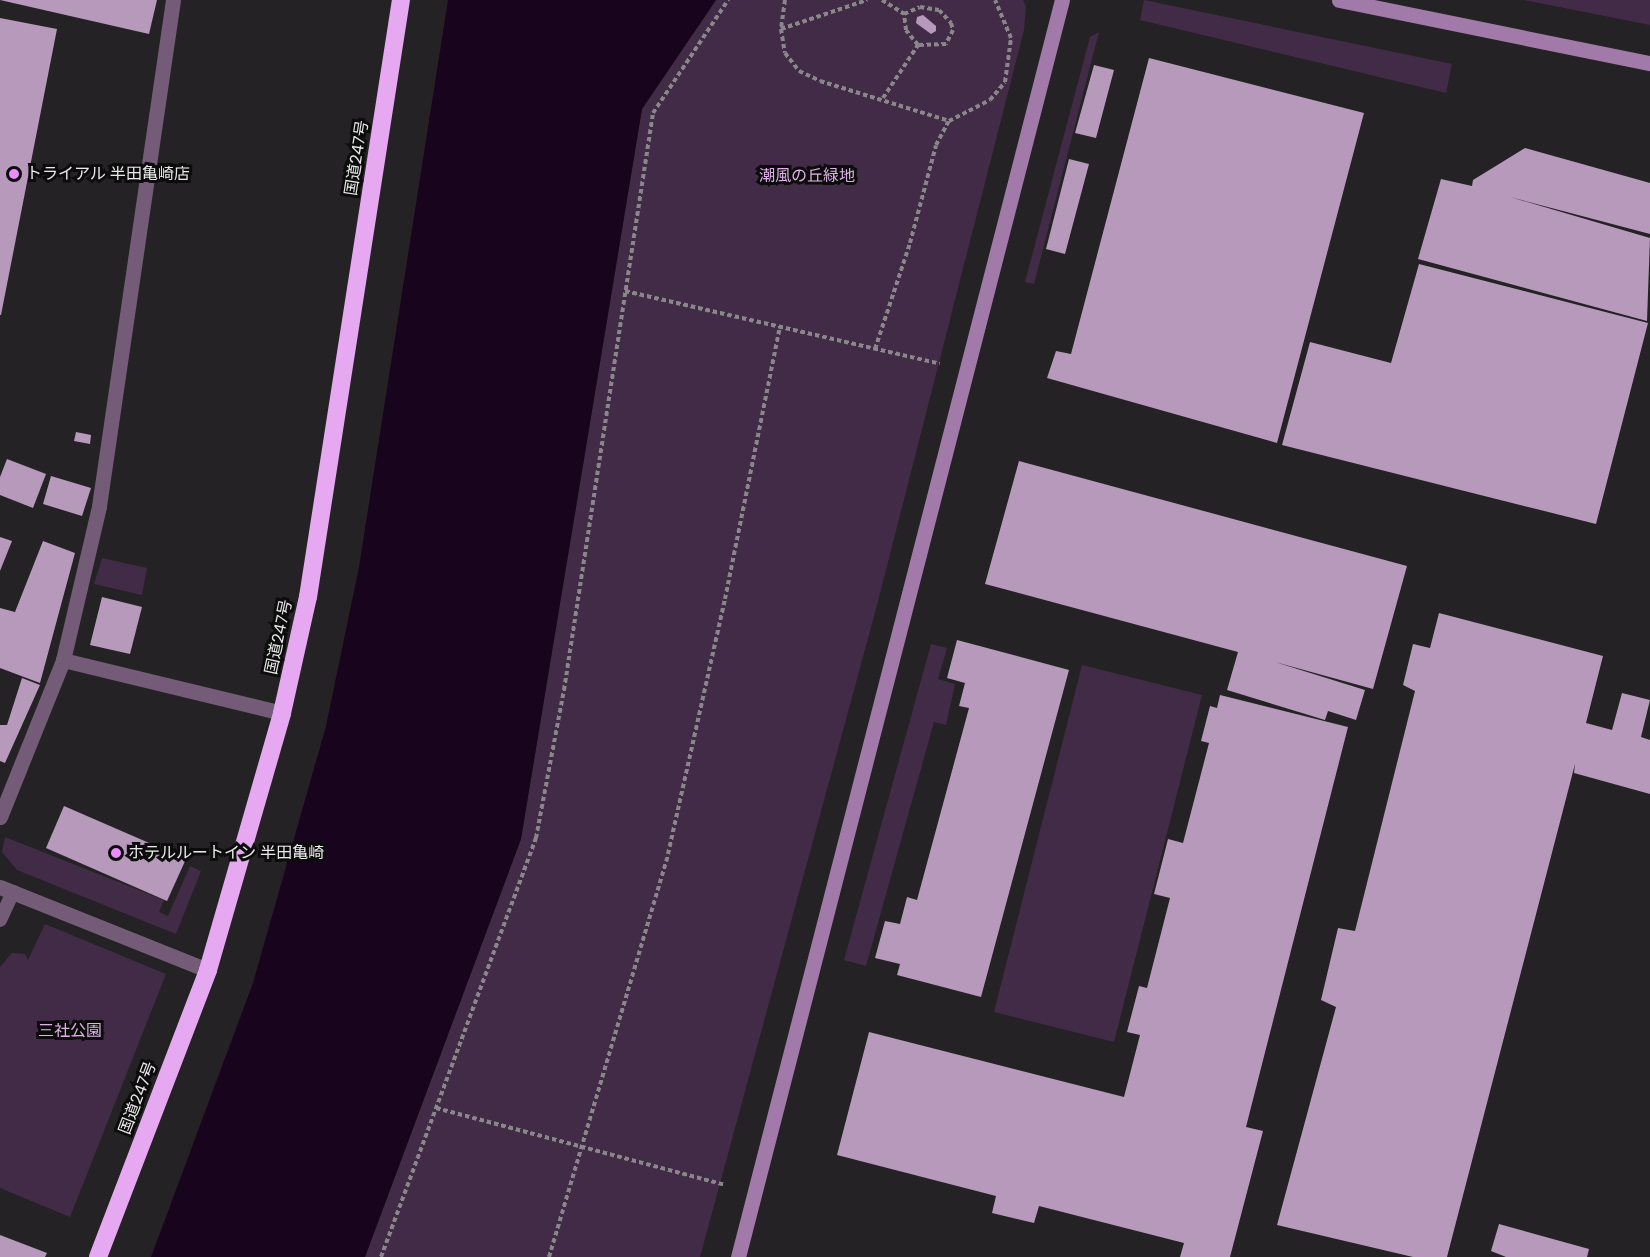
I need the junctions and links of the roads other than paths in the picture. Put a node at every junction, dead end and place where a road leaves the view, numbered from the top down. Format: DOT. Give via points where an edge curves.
graph roads {
  1 [pos="173,0"];
  2 [pos="401,0"];
  3 [pos="1062,0"];
  4 [pos="1339,0"];
  5 [pos="1650,63"];
  6 [pos="63,660"];
  7 [pos="282,713"];
  8 [pos="0,817"];
  9 [pos="6,889"];
  10 [pos="0,920"];
  11 [pos="208,970"];
  12 [pos="98,1257"];
  13 [pos="738,1257"];
  1 -- 6 [label="street" via="99,506"];
  2 -- 7 [label="highway, 国道247号" via="308,597"];
  3 -- 13 [label="street"];
  4 -- 5 [label="street"];
  6 -- 7 [label="street"];
  6 -- 8 [label="street"];
  7 -- 11 [label="highway, 国道247号"];
  9 -- 10 [label="lane"];
  9 -- 11 [label="street"];
  11 -- 12 [label="highway, 国道247号"];
}
